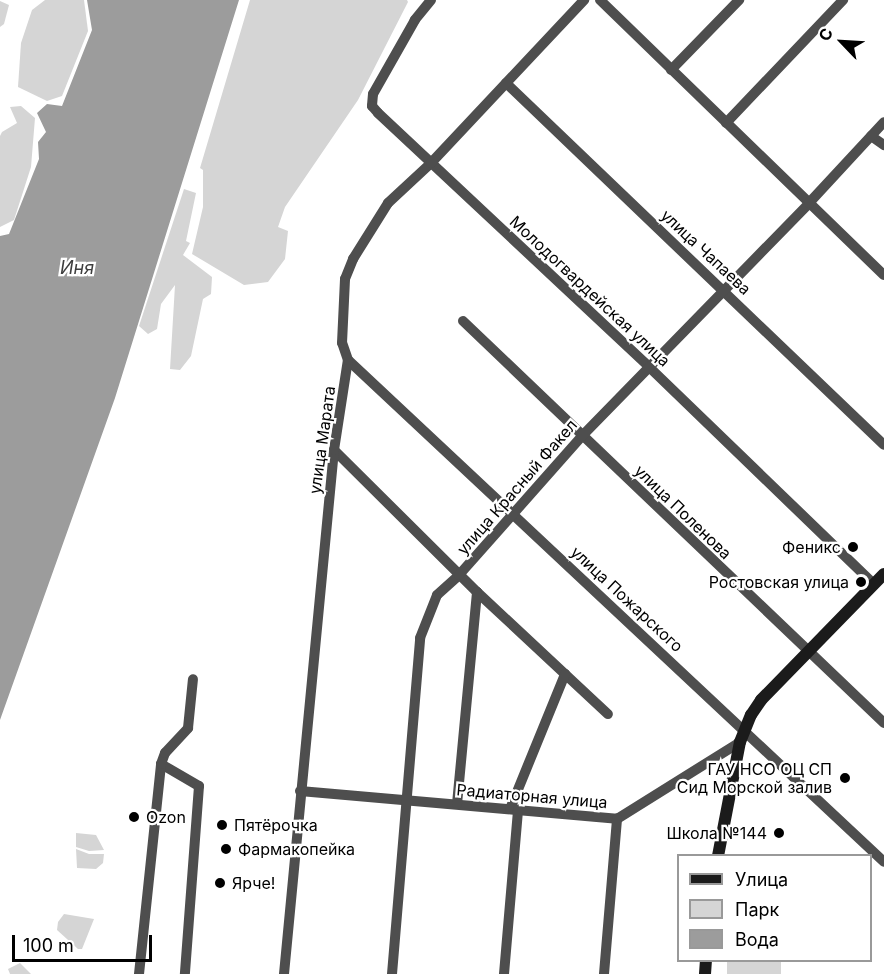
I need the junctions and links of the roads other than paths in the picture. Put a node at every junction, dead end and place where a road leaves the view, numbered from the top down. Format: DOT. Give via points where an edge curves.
graph roads {
  1 [pos="431,0"];
  2 [pos="584,0"];
  3 [pos="600,0"];
  4 [pos="740,0"];
  5 [pos="843,0"];
  6 [pos="671,70"];
  7 [pos="506,83"];
  8 [pos="884,122"];
  9 [pos="726,123"];
  10 [pos="871,136"];
  11 [pos="884,146"];
  12 [pos="431,163"];
  13 [pos="809,203"];
  14 [pos="884,275"];
  15 [pos="724,290"];
  16 [pos="463,321"];
  17 [pos="348,360"];
  18 [pos="648,366"];
  19 [pos="582,436"];
  20 [pos="884,445"];
  21 [pos="334,450"];
  22 [pos="514,512"];
  23 [pos="884,574"];
  24 [pos="459,575"];
  25 [pos="874,584"];
  26 [pos="477,592"];
  27 [pos="807,651"];
  28 [pos="565,674"];
  29 [pos="193,680"];
  30 [pos="608,714"];
  31 [pos="884,723"];
  32 [pos="742,736"];
  33 [pos="161,764"];
  34 [pos="300,791"];
  35 [pos="407,799"];
  36 [pos="457,804"];
  37 [pos="514,810"];
  38 [pos="617,819"];
  39 [pos="718,854"];
  40 [pos="884,861"];
  41 [pos="139,974"];
  42 [pos="185,974"];
  43 [pos="284,974"];
  44 [pos="392,974"];
  45 [pos="504,974"];
  46 [pos="604,974"];
  1 -- 12 [label="street, Молодогвардейская улица" via="414,20 373,94 372,106"];
  2 -- 7 [label="street, улица Марата"];
  3 -- 6 [label="street"];
  4 -- 6 [label="street"];
  5 -- 9 [label="street"];
  6 -- 9 [label="street"];
  7 -- 12 [label="street, улица Марата"];
  7 -- 15 [label="street, улица Чапаева"];
  8 -- 10 [label="street, улица Красный Факел"];
  9 -- 13 [label="street"];
  10 -- 11 [label="street"];
  10 -- 13 [label="street, улица Красный Факел"];
  12 -- 17 [label="street, улица Марата" via="388,203 353,259 345,279 342,343"];
  12 -- 18 [label="street, Молодогвардейская улица"];
  13 -- 14 [label="street"];
  13 -- 15 [label="street, улица Красный Факел"];
  15 -- 18 [label="street, улица Красный Факел"];
  15 -- 20 [label="street, улица Чапаева"];
  16 -- 19 [label="street, улица Поленова"];
  17 -- 21 [label="street, улица Марата"];
  17 -- 22 [label="street, улица Пожарского"];
  18 -- 19 [label="street, улица Красный Факел"];
  18 -- 25 [label="street, Молодогвардейская улица"];
  19 -- 22 [label="street, улица Красный Факел"];
  19 -- 27 [label="street, улица Поленова"];
  21 -- 24 [label="street"];
  21 -- 34 [label="street, улица Марата"];
  22 -- 24 [label="street, улица Красный Факел"];
  22 -- 32 [label="street, улица Пожарского"];
  23 -- 25 [label="street"];
  24 -- 26 [label="street"];
  24 -- 35 [label="street, улица Красный Факел" via="437,594 420,638"];
  25 -- 27 [label="street"];
  26 -- 28 [label="street"];
  26 -- 36 [label="street"];
  27 -- 31 [label="street, улица Поленова"];
  27 -- 32 [label="street" via="761,700"];
  28 -- 30 [label="street"];
  28 -- 37 [label="street"];
  29 -- 33 [label="street" via="188,728 165,753"];
  32 -- 38 [label="street, Радиаторная улица"];
  32 -- 39 [label="street"];
  32 -- 40 [label="street, улица Пожарского"];
  33 -- 41 [label="street"];
  33 -- 42 [label="street" via="199,786"];
  34 -- 35 [label="street, Радиаторная улица"];
  34 -- 43 [label="street, улица Марата"];
  35 -- 36 [label="street, Радиаторная улица"];
  35 -- 44 [label="street, улица Красный Факел"];
  36 -- 37 [label="street, Радиаторная улица"];
  37 -- 38 [label="street, Радиаторная улица"];
  37 -- 45 [label="street"];
  38 -- 46 [label="street"];
}
